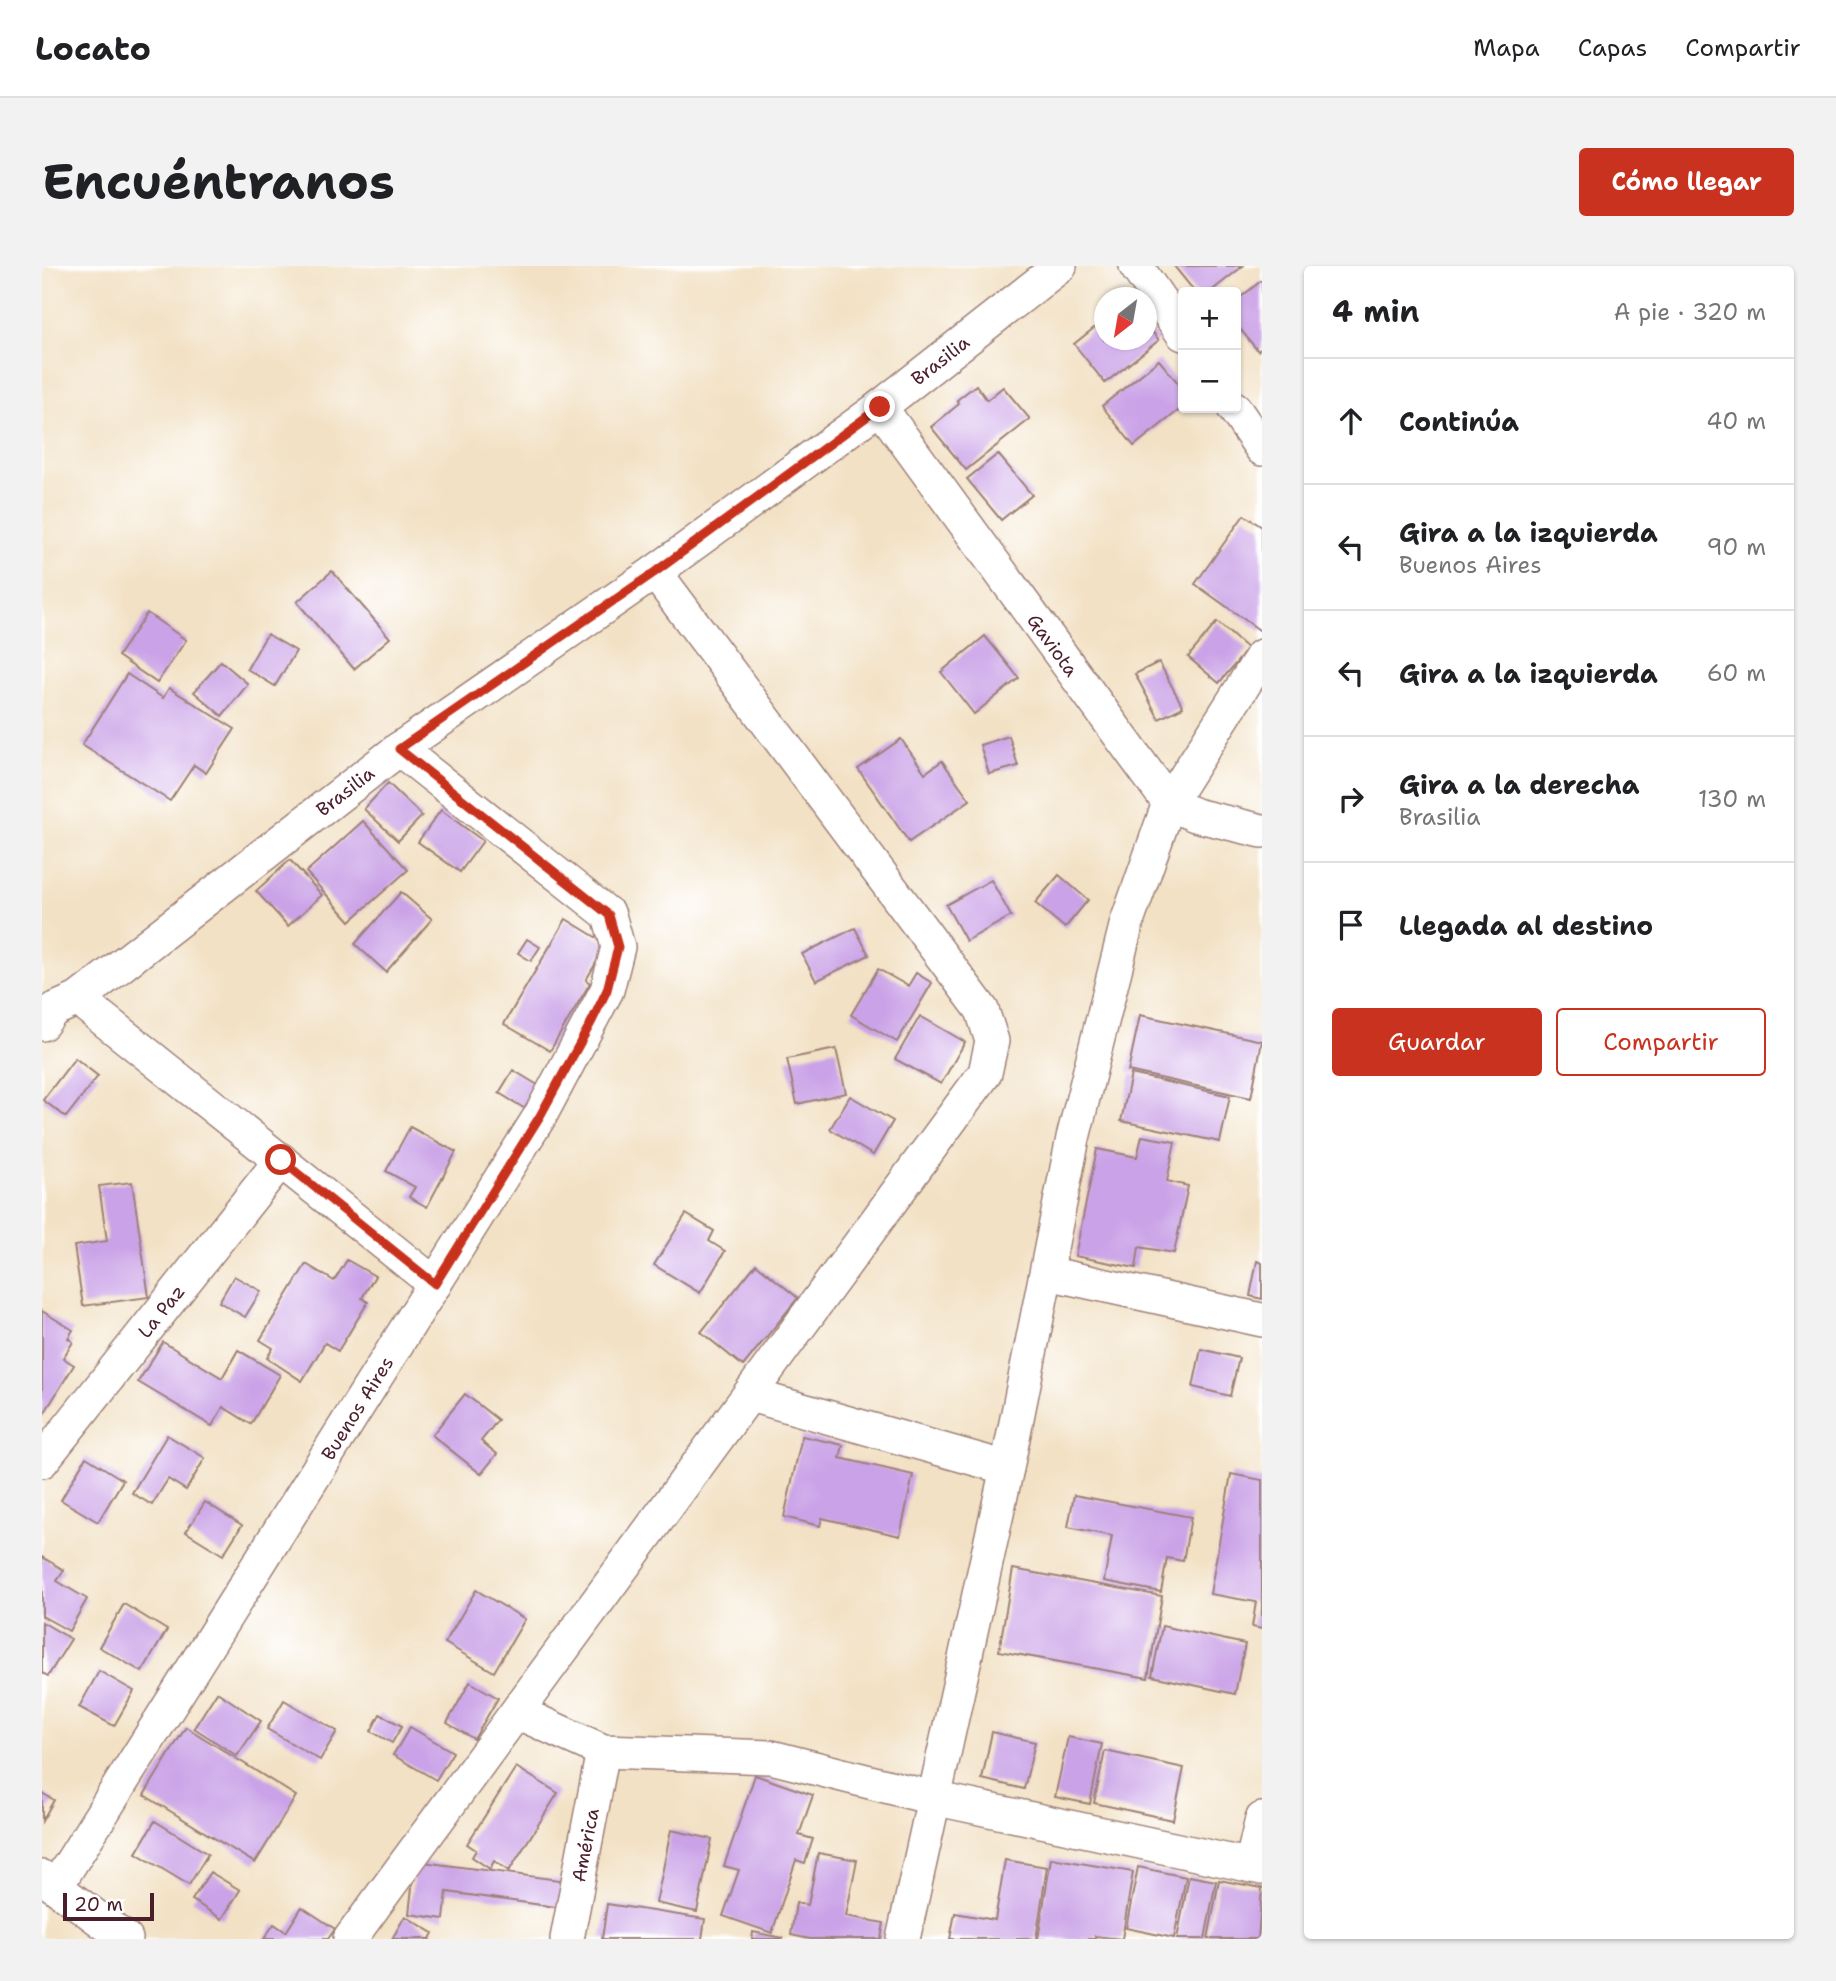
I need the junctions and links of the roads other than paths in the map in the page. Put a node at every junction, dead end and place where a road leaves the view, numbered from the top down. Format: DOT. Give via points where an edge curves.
graph roads {
  1 [pos="1060,266"];
  2 [pos="1136,266"];
  3 [pos="1178,327"];
  4 [pos="880,407"];
  5 [pos="1237,413"];
  6 [pos="1262,449"];
  7 [pos="655,572"];
  8 [pos="1262,656"];
  9 [pos="399,749"];
  10 [pos="1169,803"];
  11 [pos="1262,831"];
  12 [pos="54,1012"];
  13 [pos="281,1160"];
  14 [pos="1047,1273"];
  15 [pos="435,1284"];
  16 [pos="1262,1320"];
  17 [pos="750,1395"];
  18 [pos="42,1461"];
  19 [pos="1007,1468"];
  20 [pos="519,1713"];
  21 [pos="603,1751"];
  22 [pos="933,1798"];
  23 [pos="1262,1819"];
  24 [pos="1256,1867"];
  25 [pos="50,1881"];
  26 [pos="125,1939"];
  27 [pos="351,1939"];
  28 [pos="567,1939"];
  29 [pos="903,1939"];
  1 -- 4 [label="street, Brasilia"];
  2 -- 3 [label="street"];
  4 -- 7 [label="street, Brasilia"];
  4 -- 10 [label="street, Gaviota"];
  5 -- 6 [label="street"];
  7 -- 9 [label="street, Brasilia"];
  7 -- 17 [label="street" via="982,1010 992,1041 985,1073"];
  8 -- 10 [label="street"];
  9 -- 12 [label="street, Brasilia"];
  9 -- 15 [label="street, Buenos Aires" via="609,915 618,947 607,990 540,1116"];
  10 -- 11 [label="street" via="1195,815"];
  10 -- 14 [label="street" via="1127,922 1073,1138"];
  12 -- 13 [label="street"];
  13 -- 15 [label="street"];
  13 -- 18 [label="street, La Paz"];
  14 -- 16 [label="street"];
  14 -- 19 [label="street"];
  15 -- 25 [label="street, Buenos Aires"];
  17 -- 19 [label="street"];
  17 -- 20 [label="street"];
  19 -- 22 [label="street"];
  20 -- 21 [label="street"];
  20 -- 27 [label="street"];
  21 -- 22 [label="street" via="771,1757"];
  21 -- 28 [label="street, América"];
  22 -- 24 [label="street"];
  22 -- 29 [label="street"];
  23 -- 24 [label="street"];
  25 -- 26 [label="street"];
}
